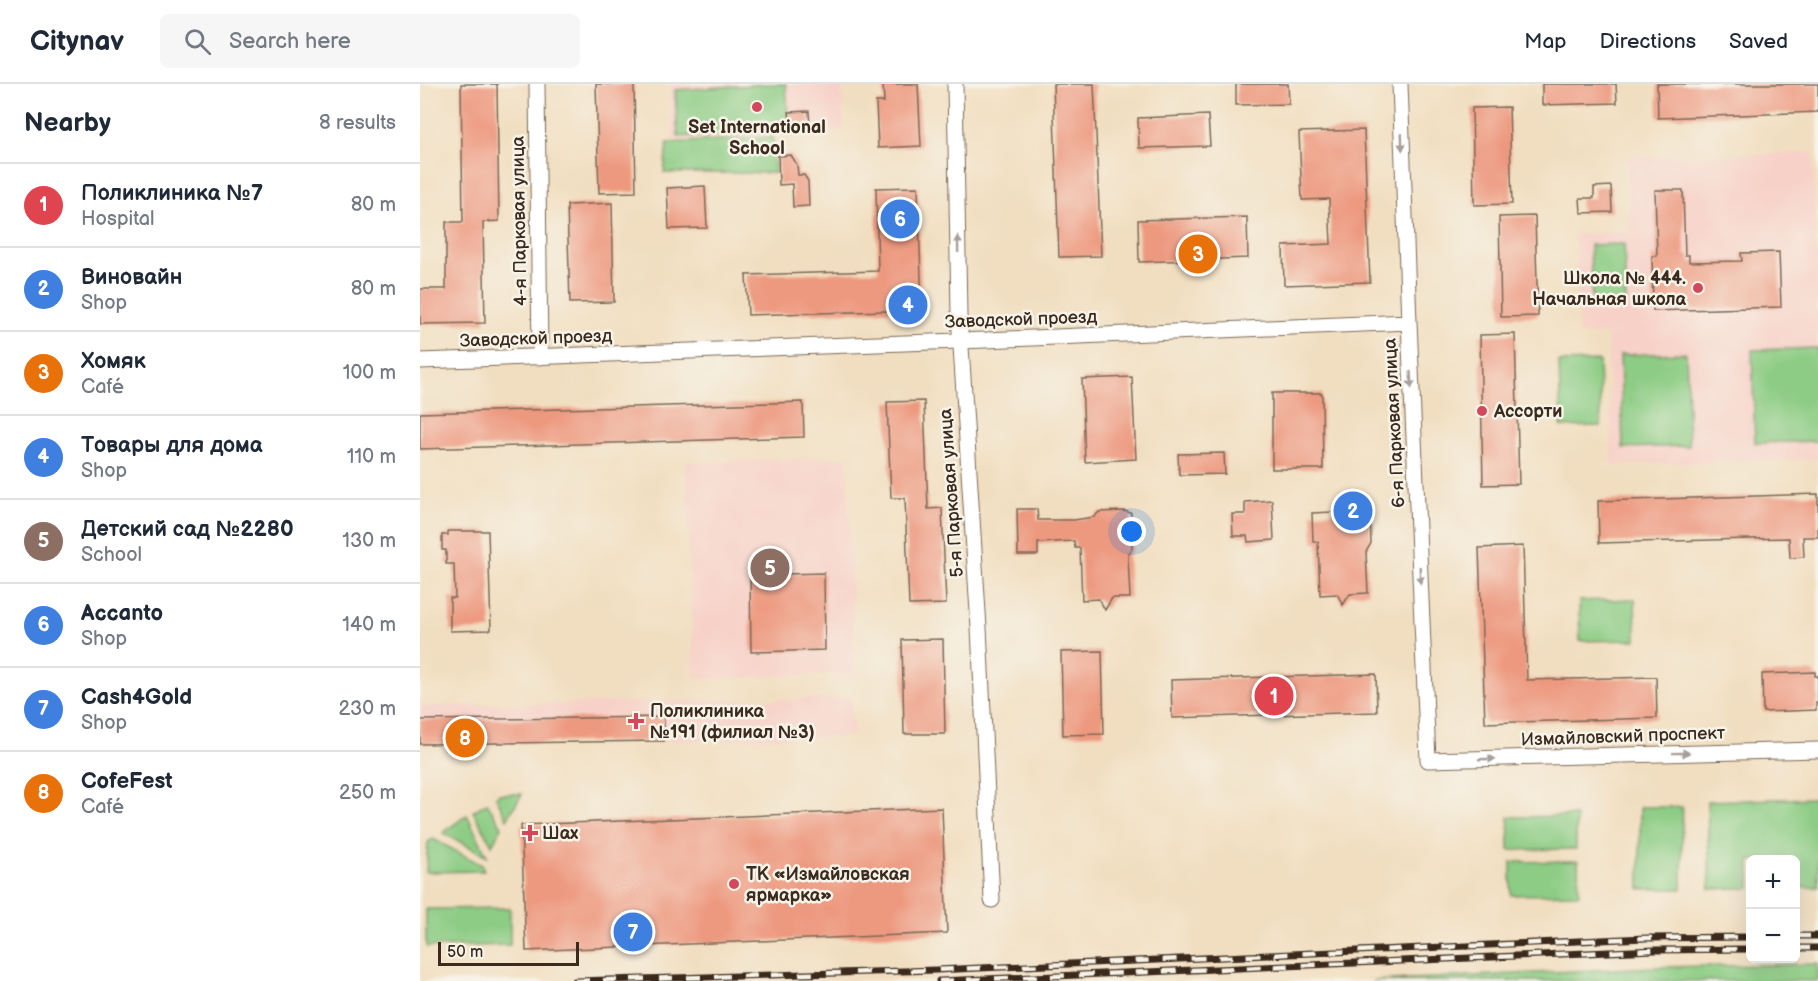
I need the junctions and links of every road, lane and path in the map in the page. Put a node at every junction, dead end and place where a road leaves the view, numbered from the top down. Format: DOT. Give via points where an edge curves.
graph roads {
  1 [pos="537,84"];
  2 [pos="955,84"];
  3 [pos="1401,84"];
  4 [pos="1409,321"];
  5 [pos="961,341"];
  6 [pos="540,357"];
  7 [pos="420,361"];
  8 [pos="1818,750"];
  9 [pos="1428,760"];
  10 [pos="992,900"];
  1 -- 6 [label="street, 4-я Парковая улица"];
  5 -- 2 [label="street, 5-я Парковая улица, one-way"];
  3 -- 4 [label="street, 6-я Парковая улица, one-way"];
  4 -- 5 [label="street, Заводской проезд"];
  4 -- 9 [label="street, 6-я Парковая улица, one-way"];
  5 -- 6 [label="street, Заводской проезд"];
  5 -- 10 [label="street, 5-я Парковая улица"];
  6 -- 7 [label="street, Заводской проезд"];
  9 -- 8 [label="street, Измайловский проспект, one-way"];
}
